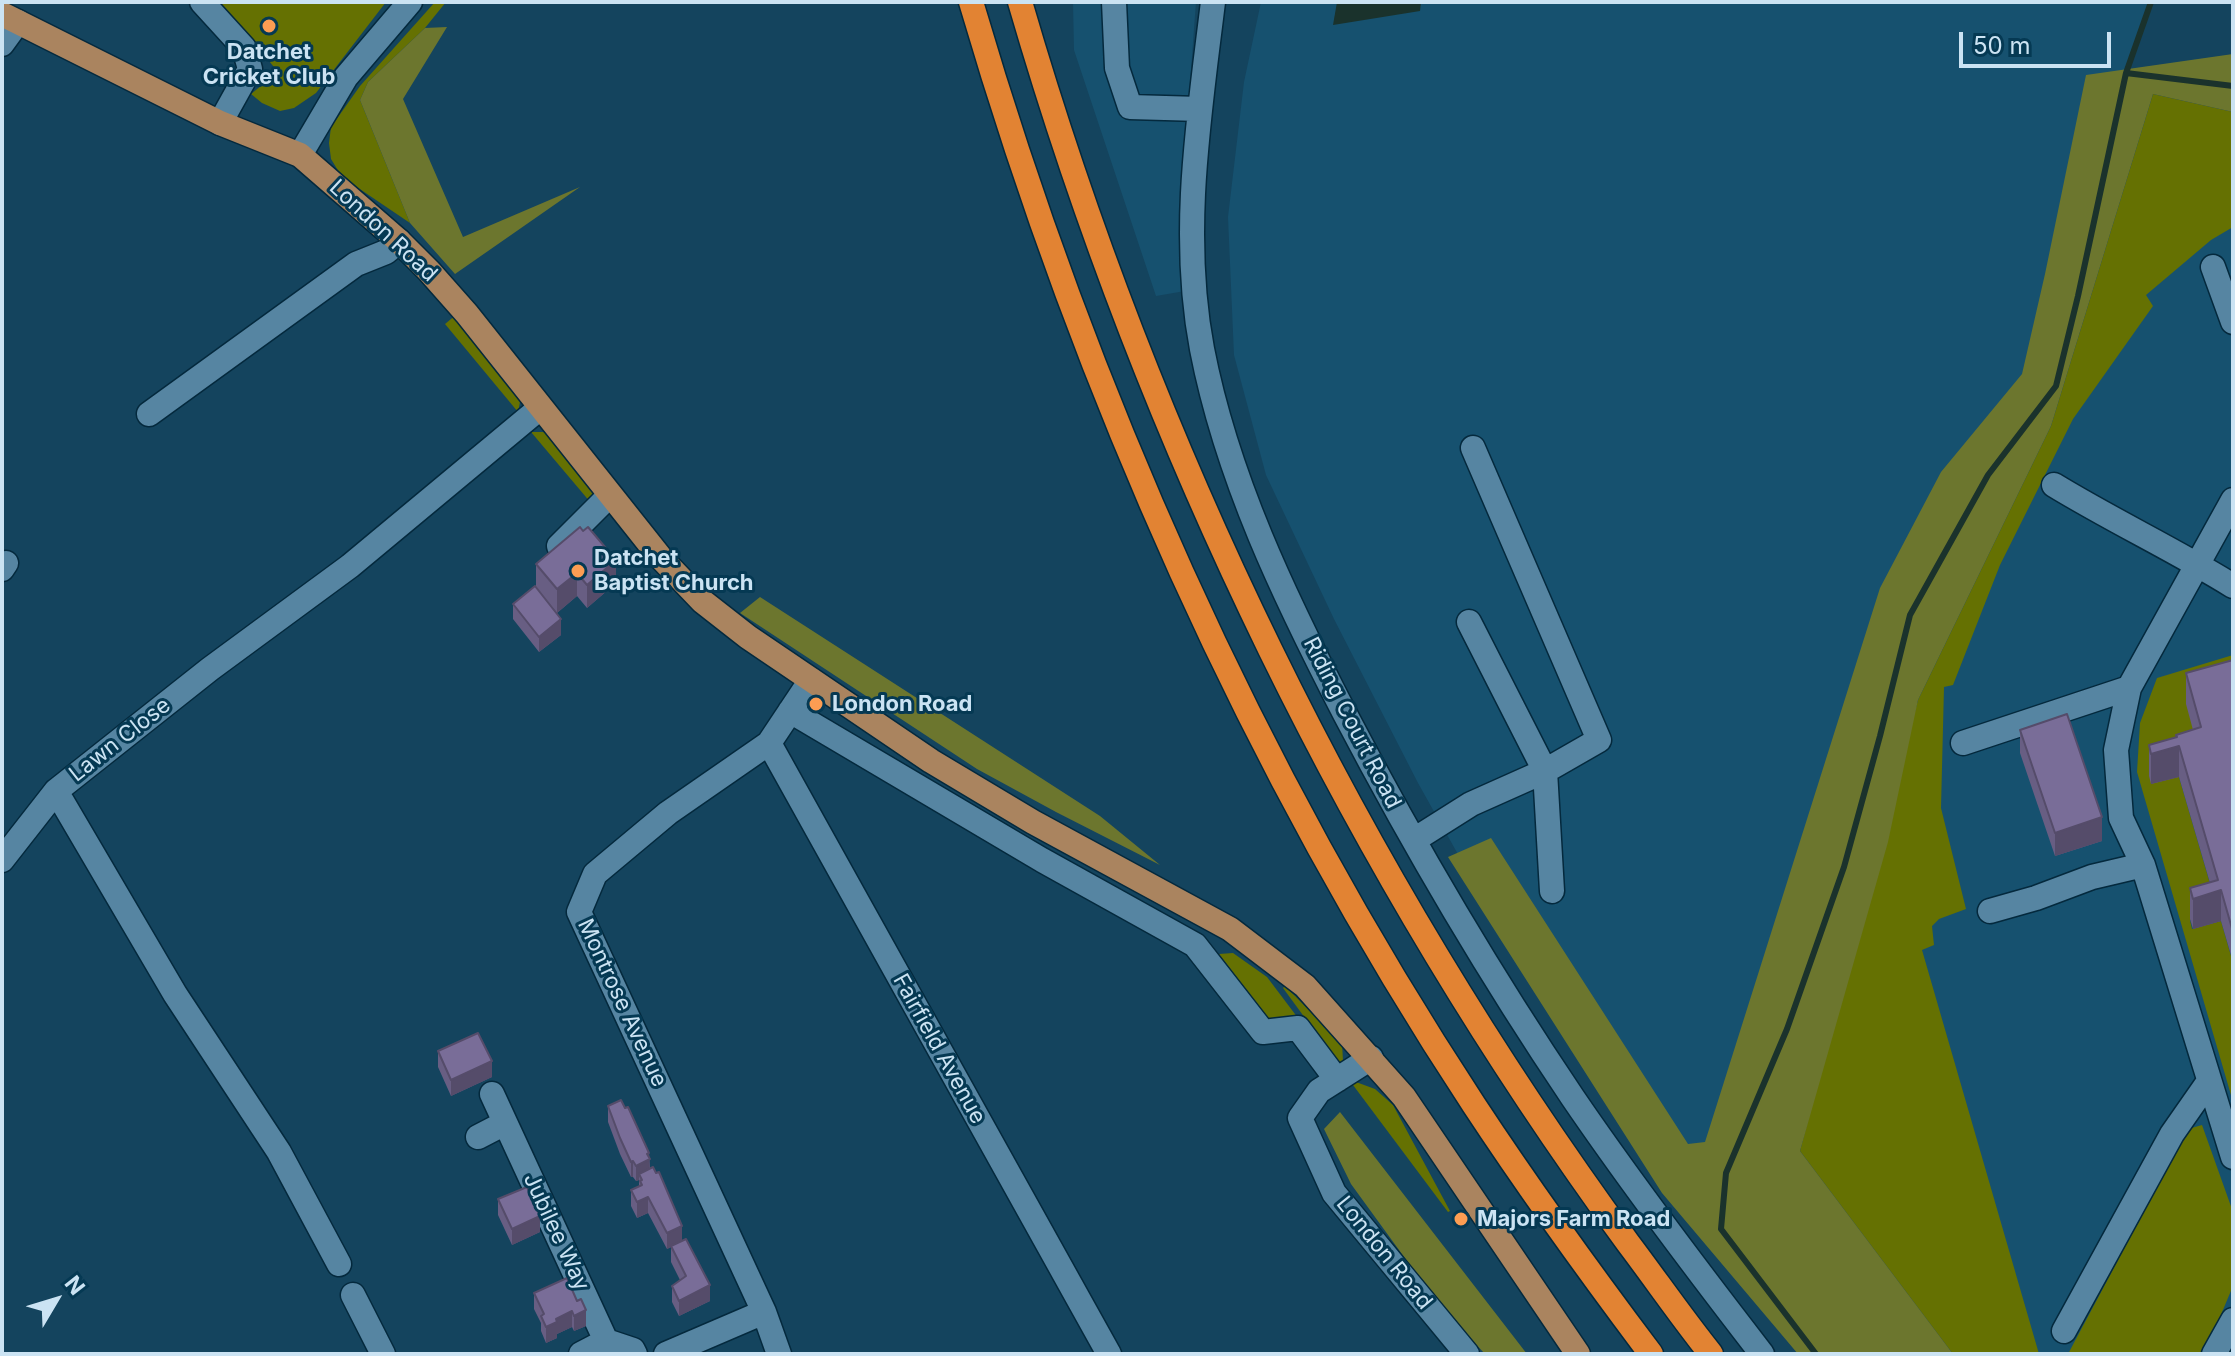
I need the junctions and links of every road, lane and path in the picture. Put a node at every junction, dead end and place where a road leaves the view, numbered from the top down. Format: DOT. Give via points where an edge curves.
graph roads {
  1 [pos="202,2"];
  2 [pos="410,2"];
  3 [pos="971,2"];
  4 [pos="1020,2"];
  5 [pos="1114,2"];
  6 [pos="1213,2"];
  7 [pos="10,18"];
  8 [pos="2,44"];
  9 [pos="1200,109"];
  10 [pos="220,123"];
  11 [pos="300,155"];
  12 [pos="399,241"];
  13 [pos="2213,267"];
  14 [pos="2233,322"];
  15 [pos="540,408"];
  16 [pos="149,414"];
  17 [pos="1473,448"];
  18 [pos="2054,485"];
  19 [pos="610,495"];
  20 [pos="2233,500"];
  21 [pos="559,546"];
  22 [pos="2197,564"];
  23 [pos="2233,586"];
  24 [pos="1469,622"];
  25 [pos="811,680"];
  26 [pos="2129,688"];
  27 [pos="790,711"];
  28 [pos="769,743"];
  29 [pos="1963,743"];
  30 [pos="1545,771"];
  31 [pos="56,791"];
  32 [pos="1414,840"];
  33 [pos="2,860"];
  34 [pos="2143,865"];
  35 [pos="1552,891"];
  36 [pos="1990,911"];
  37 [pos="1371,1058"];
  38 [pos="1337,1080"];
  39 [pos="2209,1081"];
  40 [pos="492,1094"];
  41 [pos="505,1123"];
  42 [pos="478,1137"];
  43 [pos="2233,1154"];
  44 [pos="339,1264"];
  45 [pos="353,1295"];
  46 [pos="764,1312"];
  47 [pos="2233,1320"];
  48 [pos="2064,1331"];
  49 [pos="606,1341"];
  50 [pos="634,1352"];
  51 [pos="383,1354"];
  52 [pos="581,1354"];
  53 [pos="666,1354"];
  54 [pos="779,1354"];
  55 [pos="1109,1354"];
  56 [pos="1467,1354"];
  57 [pos="1578,1354"];
  58 [pos="1651,1354"];
  59 [pos="1711,1354"];
  60 [pos="1762,1354"];
  61 [pos="2214,1354"];
  1 -- 10 [label="street" via="244,48 250,69"];
  2 -- 11 [label="street" via="346,77"];
  3 -- 58 [label="highway" via="1028,188 1100,382 1155,515 1291,796 1472,1102"];
  4 -- 59 [label="highway" via="1115,289 1200,496 1290,691 1384,866 1505,1066"];
  5 -- 9 [label="street" via="1117,68 1130,107"];
  6 -- 9 [label="street, Riding Court Road"];
  7 -- 8 [label="street"];
  7 -- 10 [label="main road, London Road"];
  9 -- 32 [label="street, Riding Court Road" via="1191,220 1194,274 1202,347 1218,416 1276,574"];
  10 -- 11 [label="main road, London Road"];
  11 -- 12 [label="main road, London Road"];
  12 -- 15 [label="main road, London Road" via="467,314"];
  12 -- 16 [label="street" via="356,264"];
  13 -- 14 [label="street"];
  15 -- 19 [label="main road, London Road"];
  15 -- 31 [label="street, Lawn Close" via="350,566"];
  17 -- 30 [label="street" via="1599,740"];
  18 -- 22 [label="street"];
  19 -- 21 [label="street"];
  19 -- 25 [label="main road, London Road" via="702,601"];
  20 -- 22 [label="street"];
  22 -- 23 [label="street"];
  22 -- 26 [label="street"];
  24 -- 30 [label="street"];
  25 -- 27 [label="street, Montrose Avenue"];
  25 -- 37 [label="main road, London Road" via="1033,822 1230,929 1305,986"];
  26 -- 29 [label="street"];
  26 -- 34 [label="street" via="2116,750 2121,818"];
  27 -- 28 [label="street, Montrose Avenue"];
  27 -- 38 [label="street" via="1195,945 1263,1032 1298,1028"];
  28 -- 46 [label="street, Montrose Avenue" via="668,813 595,874 579,912"];
  28 -- 55 [label="street, Fairfield Avenue"];
  30 -- 32 [label="street" via="1471,804"];
  30 -- 35 [label="street"];
  31 -- 33 [label="street"];
  31 -- 44 [label="street, Lawn Close" via="175,994 279,1152"];
  32 -- 60 [label="street, Riding Court Road" via="1573,1097"];
  34 -- 36 [label="street"];
  34 -- 39 [label="street"];
  37 -- 38 [label="street, London Road"];
  37 -- 57 [label="main road" via="1404,1097"];
  38 -- 56 [label="street, London Road" via="1319,1091 1300,1118 1334,1193"];
  39 -- 43 [label="street"];
  39 -- 48 [label="street" via="2172,1134"];
  40 -- 41 [label="street, Jubilee Way"];
  41 -- 42 [label="street"];
  41 -- 49 [label="street, Jubilee Way"];
  45 -- 51 [label="street"];
  46 -- 53 [label="street"];
  46 -- 54 [label="street, Montrose Avenue"];
  47 -- 61 [label="street"];
  49 -- 50 [label="street"];
  49 -- 52 [label="street"];
}
